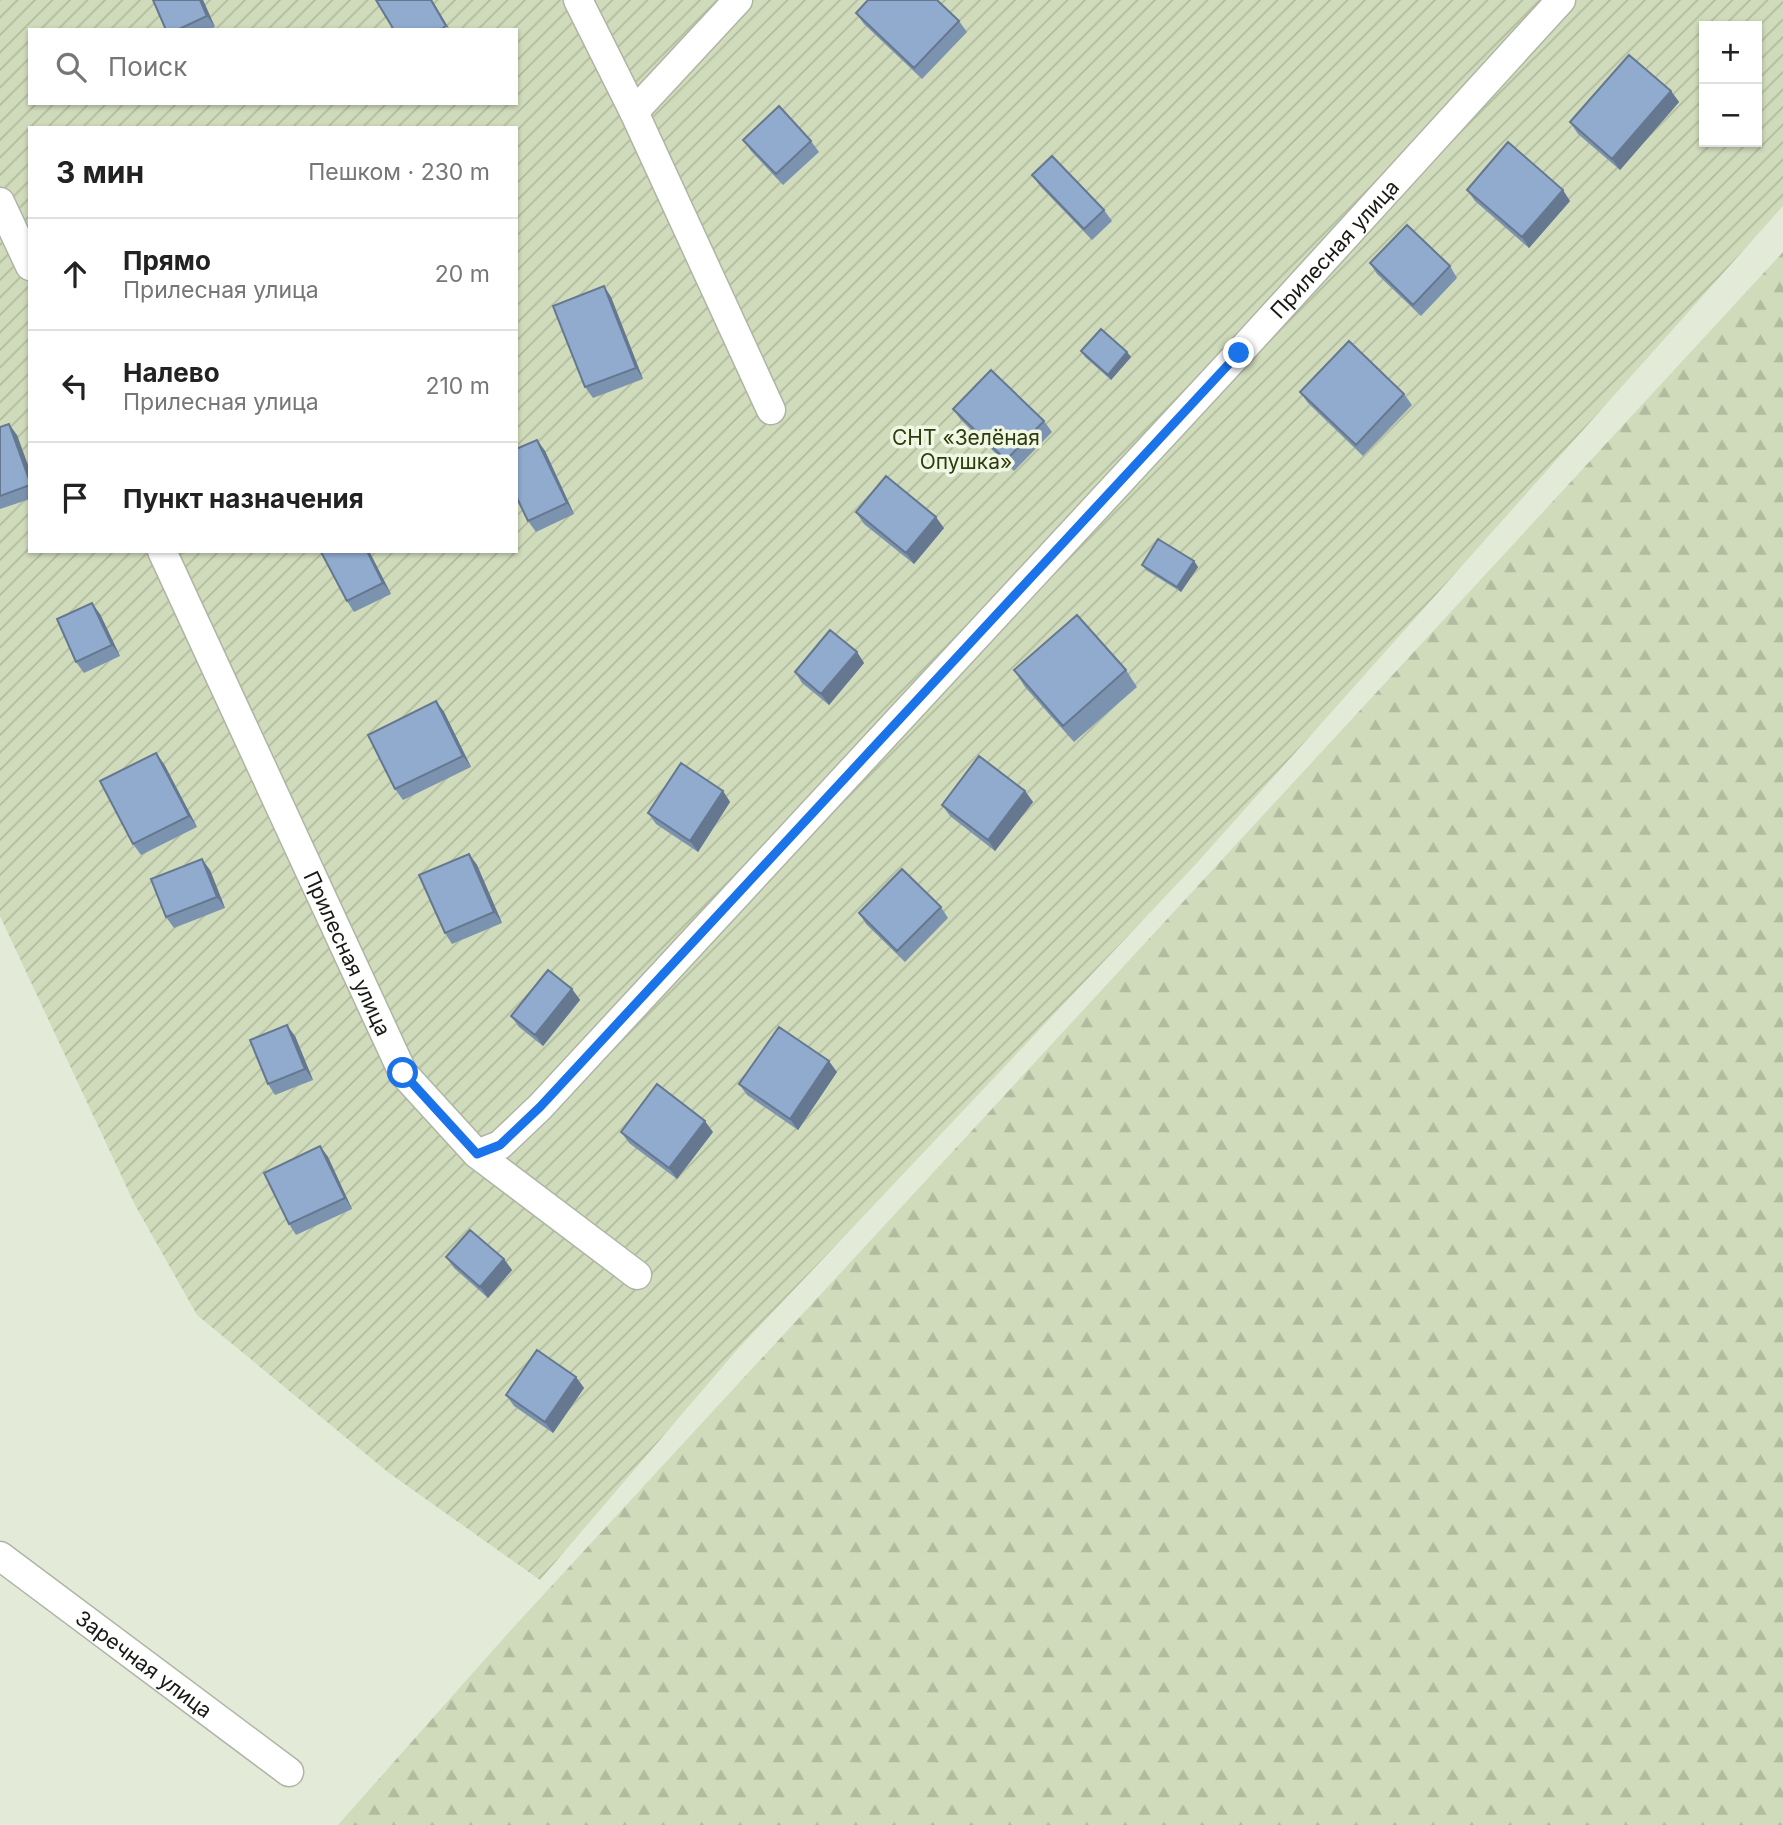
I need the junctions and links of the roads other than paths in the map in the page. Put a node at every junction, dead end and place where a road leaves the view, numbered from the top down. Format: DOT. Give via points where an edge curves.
graph roads {
  1 [pos="578,0"];
  2 [pos="738,0"];
  3 [pos="1561,0"];
  4 [pos="634,112"];
  5 [pos="0,201"];
  6 [pos="28,262"];
  7 [pos="771,410"];
  8 [pos="163,553"];
  9 [pos="477,1154"];
  10 [pos="637,1275"];
  11 [pos="0,1556"];
  12 [pos="289,1772"];
  1 -- 4 [label="street"];
  2 -- 4 [label="street"];
  3 -- 9 [label="street, Прилесная улица" via="540,1107 500,1145"];
  4 -- 7 [label="street"];
  5 -- 6 [label="street"];
  8 -- 9 [label="street, Прилесная улица" via="403,1073"];
  9 -- 10 [label="street"];
  11 -- 12 [label="street, Заречная улица"];
}
